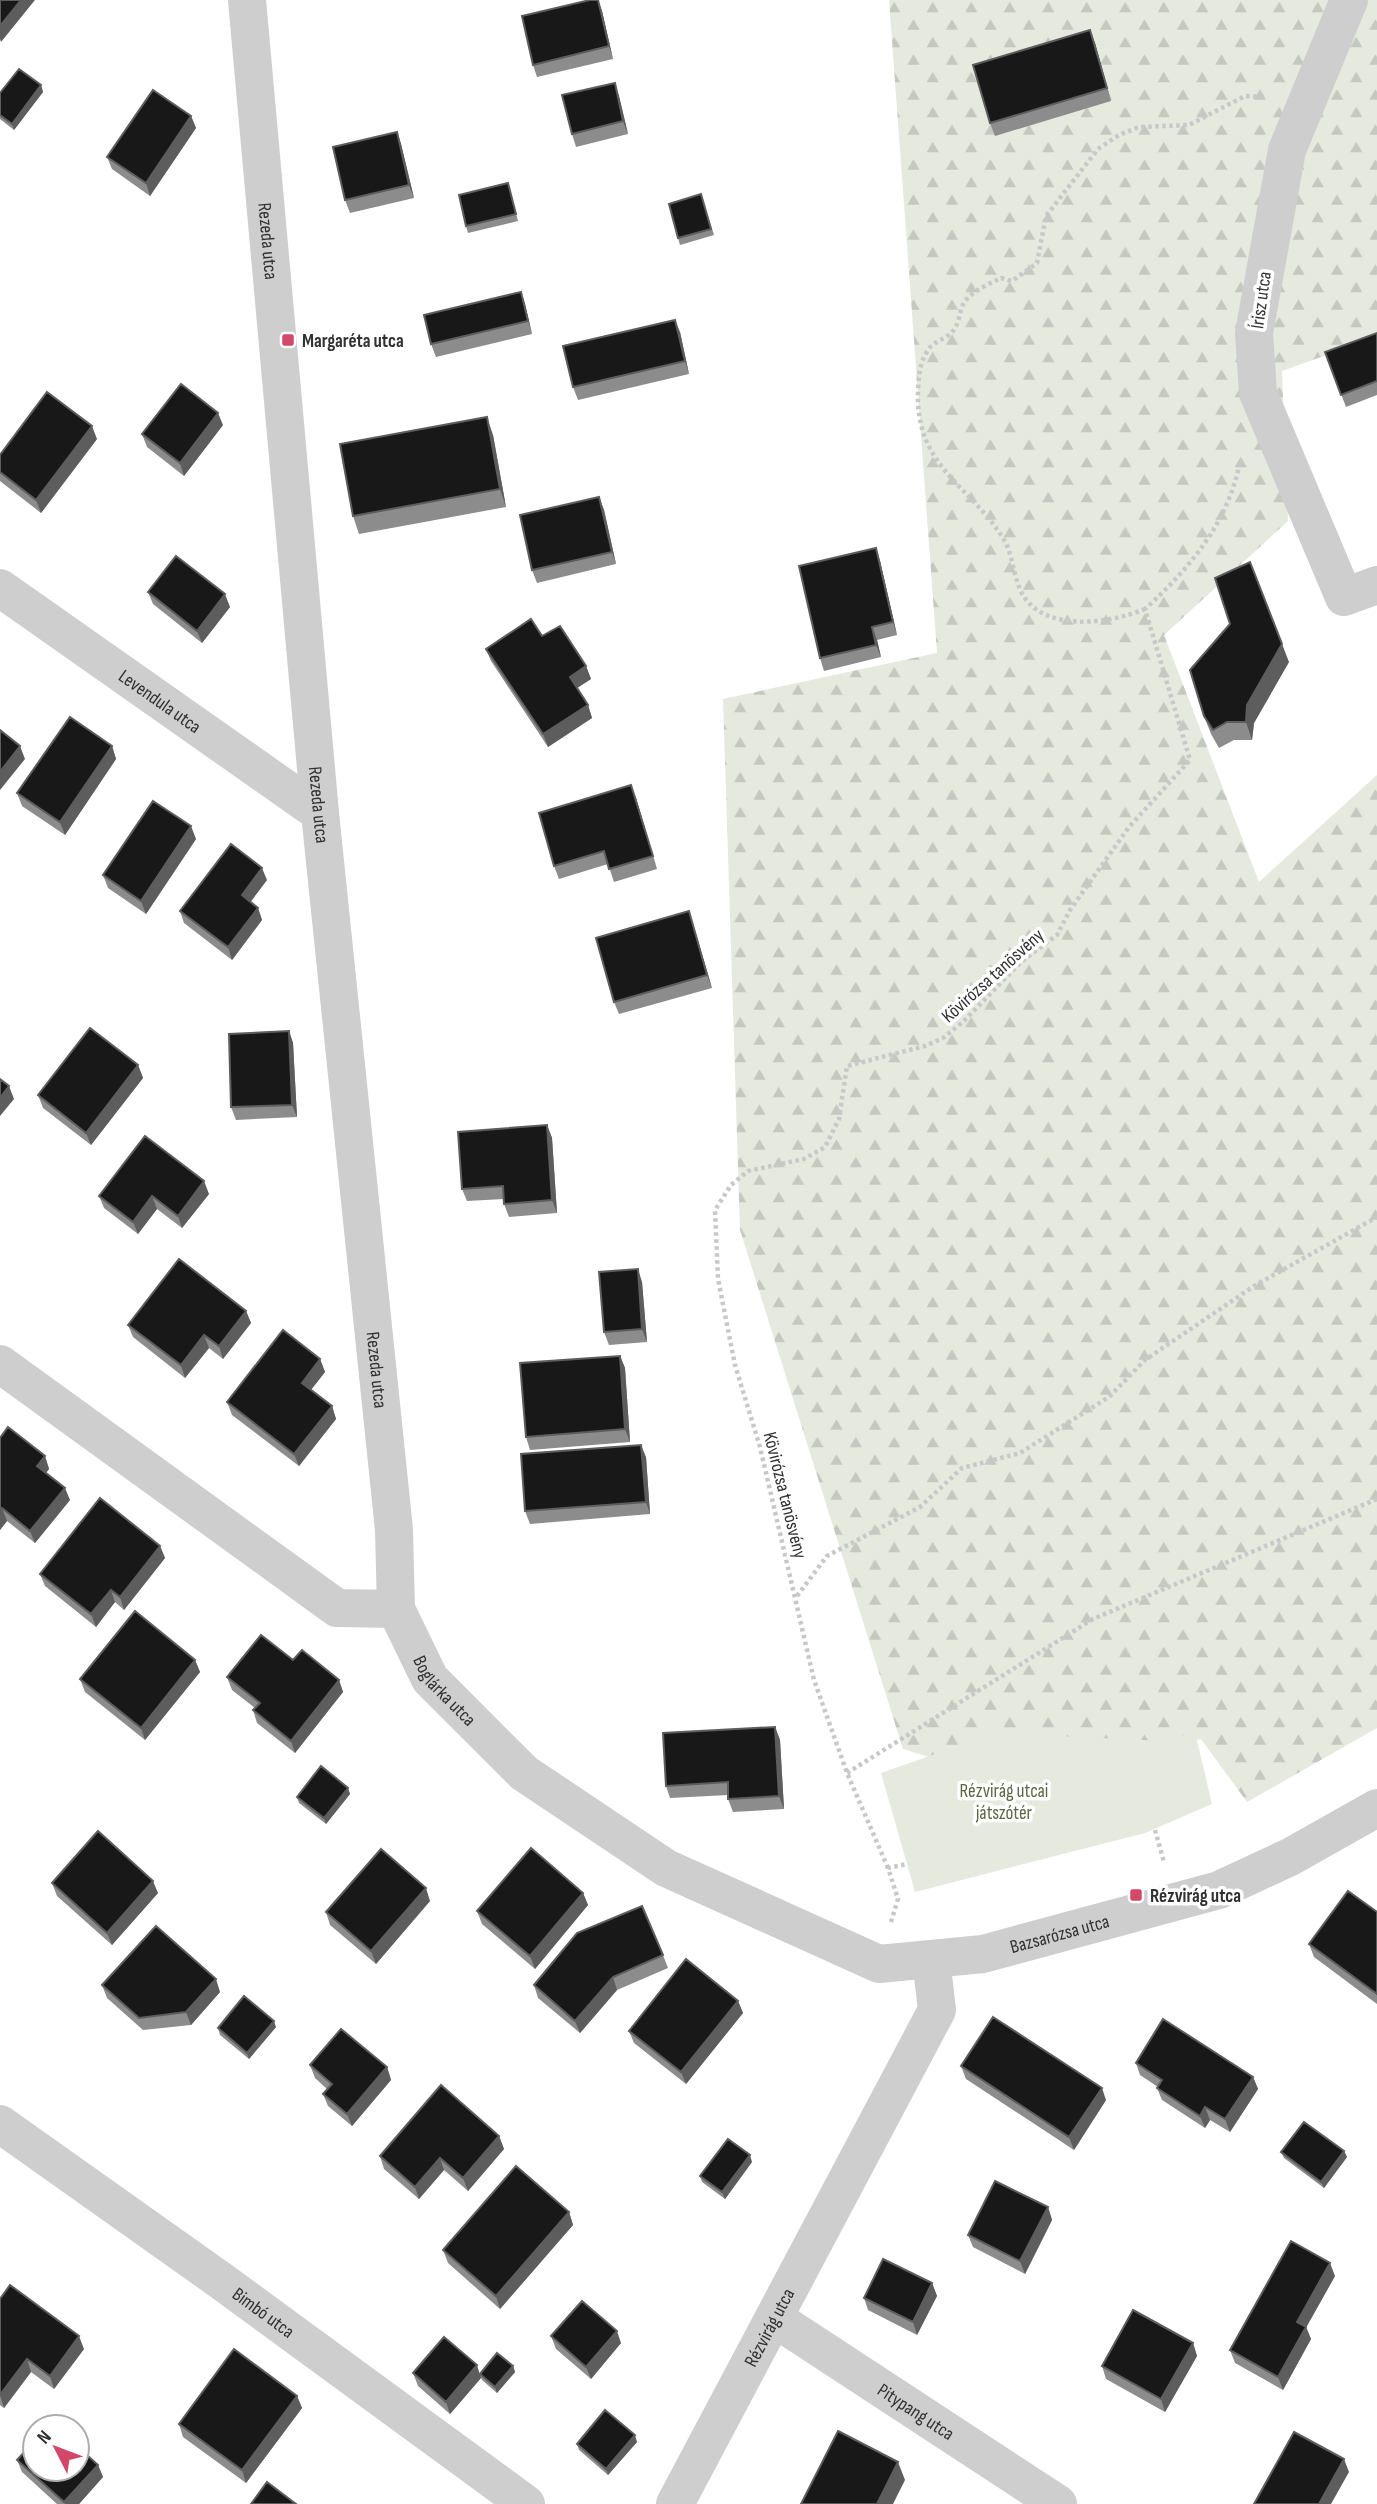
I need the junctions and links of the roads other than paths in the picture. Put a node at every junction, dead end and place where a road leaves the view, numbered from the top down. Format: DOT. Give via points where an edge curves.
graph roads {
  1 [pos="1349,0"];
  2 [pos="239,7"];
  3 [pos="0,588"];
  4 [pos="1360,591"];
  5 [pos="320,813"];
  6 [pos="0,1364"];
  7 [pos="396,1609"];
  8 [pos="1377,1808"];
  9 [pos="931,1959"];
  10 [pos="0,2124"];
  11 [pos="774,2318"];
  12 [pos="526,2504"];
  13 [pos="675,2504"];
  14 [pos="1058,2504"];
  1 -- 4 [label="street, Írisz utca" via="1287,150 1254,333 1258,393"];
  2 -- 5 [label="street, Rezeda utca"];
  3 -- 5 [label="street, Levendula utca"];
  5 -- 7 [label="street, Rezeda utca" via="394,1530"];
  6 -- 7 [label="street" via="337,1608"];
  7 -- 9 [label="street, Boglárka utca" via="430,1679 524,1773 666,1868 879,1964"];
  8 -- 9 [label="street, Bazsarózsa utca" via="1219,1890 983,1955"];
  9 -- 11 [label="street, Rézvirág utca" via="937,2010"];
  10 -- 12 [label="street, Bimbó utca"];
  11 -- 13 [label="street, Rézvirág utca"];
  11 -- 14 [label="street, Pitypang utca"];
}
